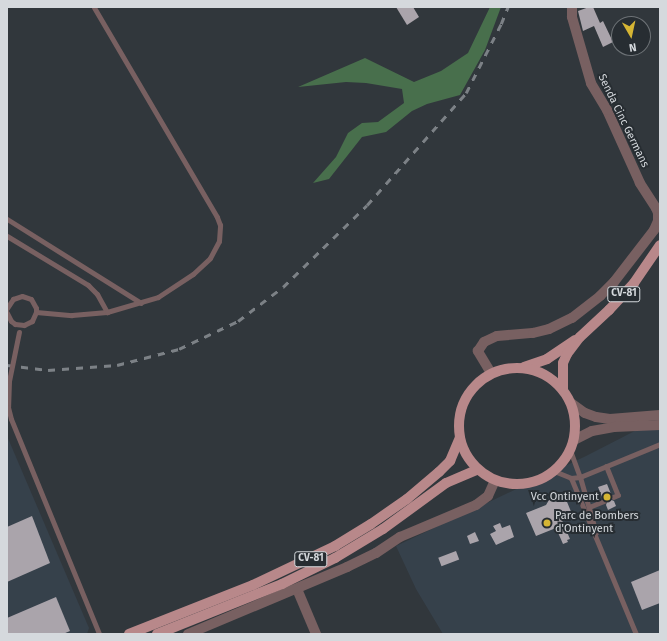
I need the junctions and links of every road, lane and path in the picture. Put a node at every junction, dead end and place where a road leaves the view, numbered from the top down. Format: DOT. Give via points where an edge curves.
graph roads {
  1 [pos="94,7"];
  2 [pos="572,7"];
  3 [pos="7,219"];
  4 [pos="7,236"];
  5 [pos="660,245"];
  6 [pos="141,303"];
  7 [pos="7,307"];
  8 [pos="36,312"];
  9 [pos="107,312"];
  10 [pos="7,313"];
  11 [pos="20,325"];
  12 [pos="580,337"];
  13 [pos="523,368"];
  14 [pos="491,373"];
  15 [pos="563,390"];
  16 [pos="571,403"];
  17 [pos="7,407"];
  18 [pos="660,416"];
  19 [pos="660,425"];
  20 [pos="460,438"];
  21 [pos="660,444"];
  22 [pos="572,445"];
  23 [pos="606,466"];
  24 [pos="477,470"];
  25 [pos="554,471"];
  26 [pos="580,476"];
  27 [pos="571,478"];
  28 [pos="495,480"];
  29 [pos="613,497"];
  30 [pos="604,501"];
  31 [pos="589,507"];
  32 [pos="601,547"];
  33 [pos="297,589"];
  34 [pos="100,634"];
  35 [pos="129,634"];
  36 [pos="157,634"];
  37 [pos="188,634"];
  38 [pos="316,634"];
  39 [pos="636,634"];
  1 -- 6 [label="lane" via="220,225 219,241 215,250 193,274 166,293"];
  2 -- 14 [label="street, Senda Cinc Germans" via="572,17 591,83 610,114 640,184 656,208 658,221 654,230 614,282 564,323 549,330 497,336 484,342 478,352"];
  3 -- 6 [label="lane"];
  4 -- 9 [label="lane" via="88,285 97,294"];
  5 -- 12 [label="main road, CV-81" via="634,283"];
  6 -- 9 [label="lane"];
  7 -- 8 [label="lane" via="13,299 22,296 31,299"];
  8 -- 9 [label="lane" via="72,315"];
  8 -- 11 [label="lane" via="29,324"];
  10 -- 11 [label="lane" via="11,321"];
  11 -- 17 [label="lane, bridge" via="9,381"];
  12 -- 13 [label="main road, CV-81" via="547,359"];
  12 -- 15 [label="main road, CV-81" via="563,363"];
  13 -- 14 [label="main road, CV-81" via="507,368"];
  13 -- 15 [label="main road, CV-81" via="538,371 552,379"];
  14 -- 20 [label="main road, CV-81" via="478,382 461,407"];
  15 -- 16 [label="main road, CV-81"];
  16 -- 18 [label="street" via="596,417 610,419"];
  16 -- 22 [label="main road, CV-81" via="575,421"];
  17 -- 34 [label="lane"];
  19 -- 22 [label="street" via="614,427 592,432"];
  20 -- 24 [label="main road, CV-81" via="467,457"];
  20 -- 35 [label="main road, CV-81" via="450,461 424,486 335,546 253,585"];
  21 -- 23 [label="lane"];
  22 -- 25 [label="main road, CV-81"];
  22 -- 26 [label="lane"];
  23 -- 26 [label="lane"];
  23 -- 29 [label="lane" via="618,495"];
  24 -- 28 [label="main road, CV-81"];
  24 -- 36 [label="main road, CV-81" via="446,483 382,529 335,558 282,584"];
  25 -- 27 [label="lane"];
  25 -- 28 [label="main road, CV-81" via="541,479 526,483"];
  26 -- 27 [label="lane"];
  26 -- 31 [label="lane"];
  27 -- 32 [label="lane"];
  28 -- 33 [label="street" via="488,496 476,505 400,537 363,560"];
  30 -- 31 [label="lane"];
  31 -- 32 [label="lane"];
  32 -- 39 [label="lane"];
  33 -- 37 [label="street"];
  33 -- 38 [label="street"];
}
